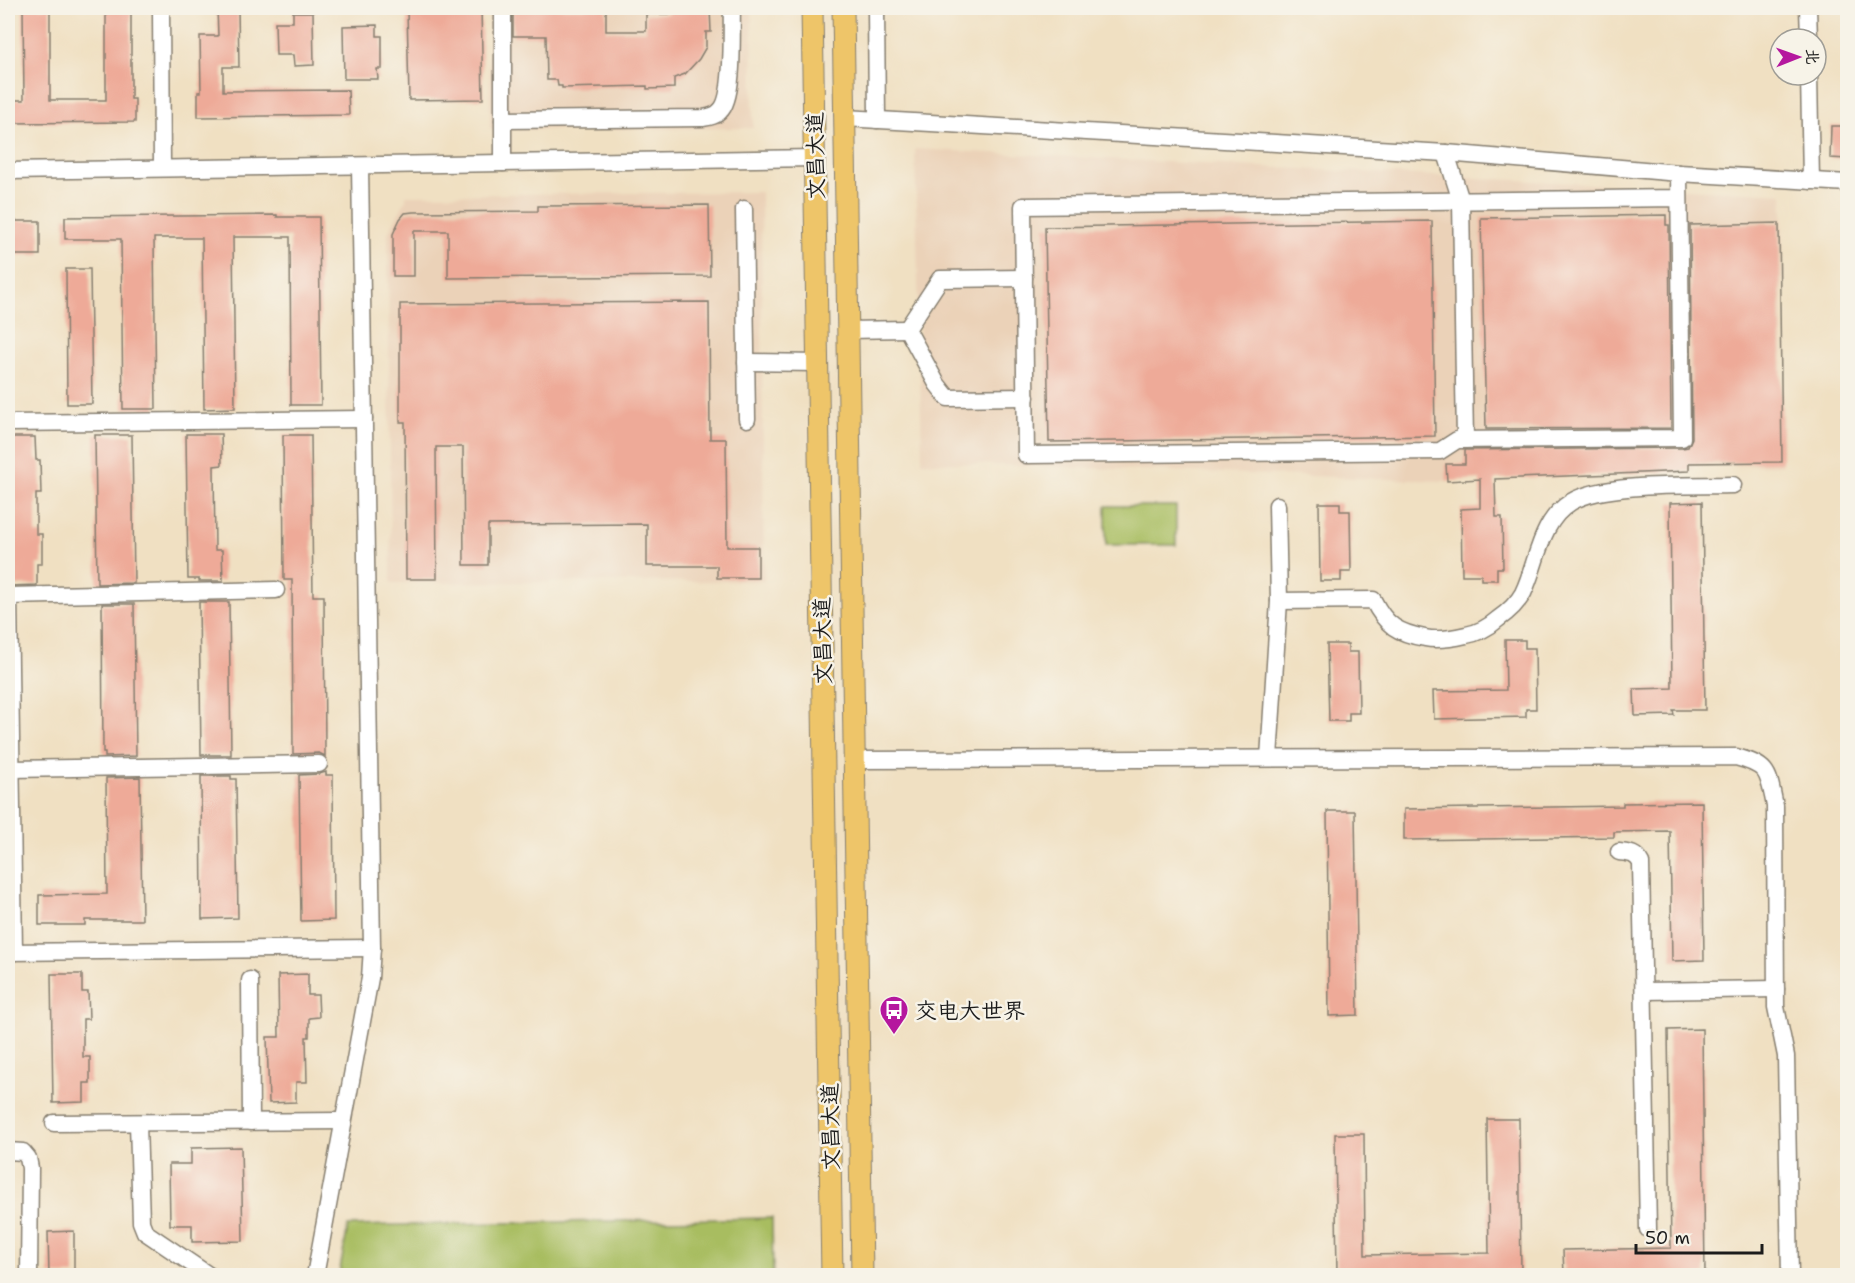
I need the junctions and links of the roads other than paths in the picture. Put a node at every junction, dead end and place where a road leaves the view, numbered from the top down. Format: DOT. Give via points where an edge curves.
graph roads {
  1 [pos="161,8"];
  2 [pos="503,8"];
  3 [pos="732,8"];
  4 [pos="812,8"];
  5 [pos="843,8"];
  6 [pos="876,8"];
  7 [pos="1808,8"];
  8 [pos="1809,27"];
  9 [pos="1809,87"];
  10 [pos="844,118"];
  11 [pos="503,120"];
  12 [pos="877,120"];
  13 [pos="1446,153"];
  14 [pos="815,158"];
  15 [pos="503,163"];
  16 [pos="360,166"];
  17 [pos="162,168"];
  18 [pos="8,171"];
  19 [pos="1679,173"];
  20 [pos="1811,181"];
  21 [pos="1848,183"];
  22 [pos="1679,198"];
  23 [pos="1461,201"];
  24 [pos="744,209"];
  25 [pos="1024,278"];
  26 [pos="907,329"];
  27 [pos="848,330"];
  28 [pos="746,362"];
  29 [pos="818,363"];
  30 [pos="1026,397"];
  31 [pos="364,419"];
  32 [pos="747,419"];
  33 [pos="8,423"];
  34 [pos="1465,440"];
  35 [pos="1733,485"];
  36 [pos="1277,505"];
  37 [pos="276,590"];
  38 [pos="8,596"];
  39 [pos="1279,601"];
  40 [pos="9,656"];
  41 [pos="1269,758"];
  42 [pos="855,760"];
  43 [pos="319,764"];
  44 [pos="10,769"];
  45 [pos="1619,852"];
  46 [pos="372,948"];
  47 [pos="11,952"];
  48 [pos="250,980"];
  49 [pos="1776,989"];
  50 [pos="1644,991"];
  51 [pos="344,1121"];
  52 [pos="251,1122"];
  53 [pos="138,1123"];
  54 [pos="54,1124"];
  55 [pos="8,1152"];
  56 [pos="1648,1229"];
  57 [pos="29,1275"];
  58 [pos="210,1275"];
  59 [pos="315,1275"];
  60 [pos="832,1275"];
  61 [pos="862,1275"];
  62 [pos="1790,1275"];
  1 -- 17 [label="street"];
  2 -- 11 [label="street"];
  3 -- 11 [label="street" via="730,80 722,110 713,116"];
  4 -- 14 [label="main road, 文昌大道"];
  5 -- 10 [label="main road, 文昌大道"];
  6 -- 12 [label="street"];
  7 -- 8 [label="street"];
  9 -- 20 [label="street"];
  10 -- 12 [label="street"];
  10 -- 27 [label="main road, 文昌大道"];
  11 -- 15 [label="street"];
  12 -- 13 [label="street"];
  13 -- 19 [label="street"];
  13 -- 23 [label="street"];
  14 -- 15 [label="street"];
  14 -- 29 [label="main road, 文昌大道"];
  15 -- 16 [label="street"];
  16 -- 17 [label="street"];
  16 -- 31 [label="street"];
  17 -- 18 [label="street"];
  19 -- 20 [label="street"];
  19 -- 22 [label="street"];
  20 -- 21 [label="street"];
  22 -- 23 [label="street"];
  22 -- 34 [label="street" via="1682,438"];
  23 -- 25 [label="street" via="1023,206"];
  23 -- 34 [label="street"];
  24 -- 28 [label="street"];
  25 -- 26 [label="street" via="940,279"];
  25 -- 30 [label="street"];
  26 -- 27 [label="street"];
  26 -- 30 [label="street" via="948,398"];
  27 -- 42 [label="main road, 文昌大道"];
  28 -- 29 [label="street"];
  28 -- 32 [label="street"];
  29 -- 60 [label="main road, 文昌大道"];
  30 -- 34 [label="street" via="1026,455 1440,451"];
  31 -- 33 [label="street"];
  31 -- 46 [label="street"];
  35 -- 39 [label="street" via="1620,489 1592,493 1571,502 1546,529 1522,594 1512,609 1473,634 1430,639 1408,634 1388,624 1373,600"];
  36 -- 39 [label="street"];
  37 -- 38 [label="street"];
  38 -- 40 [label="street"];
  39 -- 41 [label="street"];
  40 -- 44 [label="street"];
  41 -- 42 [label="street"];
  41 -- 49 [label="street" via="1736,757 1757,763 1765,771 1775,806"];
  42 -- 61 [label="main road, 文昌大道"];
  43 -- 44 [label="street"];
  44 -- 47 [label="street"];
  45 -- 50 [label="street" via="1638,857 1641,862"];
  46 -- 47 [label="street"];
  46 -- 51 [label="street"];
  48 -- 52 [label="street"];
  49 -- 50 [label="street"];
  49 -- 62 [label="street" via="1786,1056"];
  50 -- 56 [label="street"];
  51 -- 52 [label="street"];
  51 -- 59 [label="street"];
  52 -- 53 [label="street"];
  53 -- 54 [label="street"];
  53 -- 58 [label="street" via="141,1222 145,1232"];
  55 -- 57 [label="street" via="23,1152 30,1168"];
}
